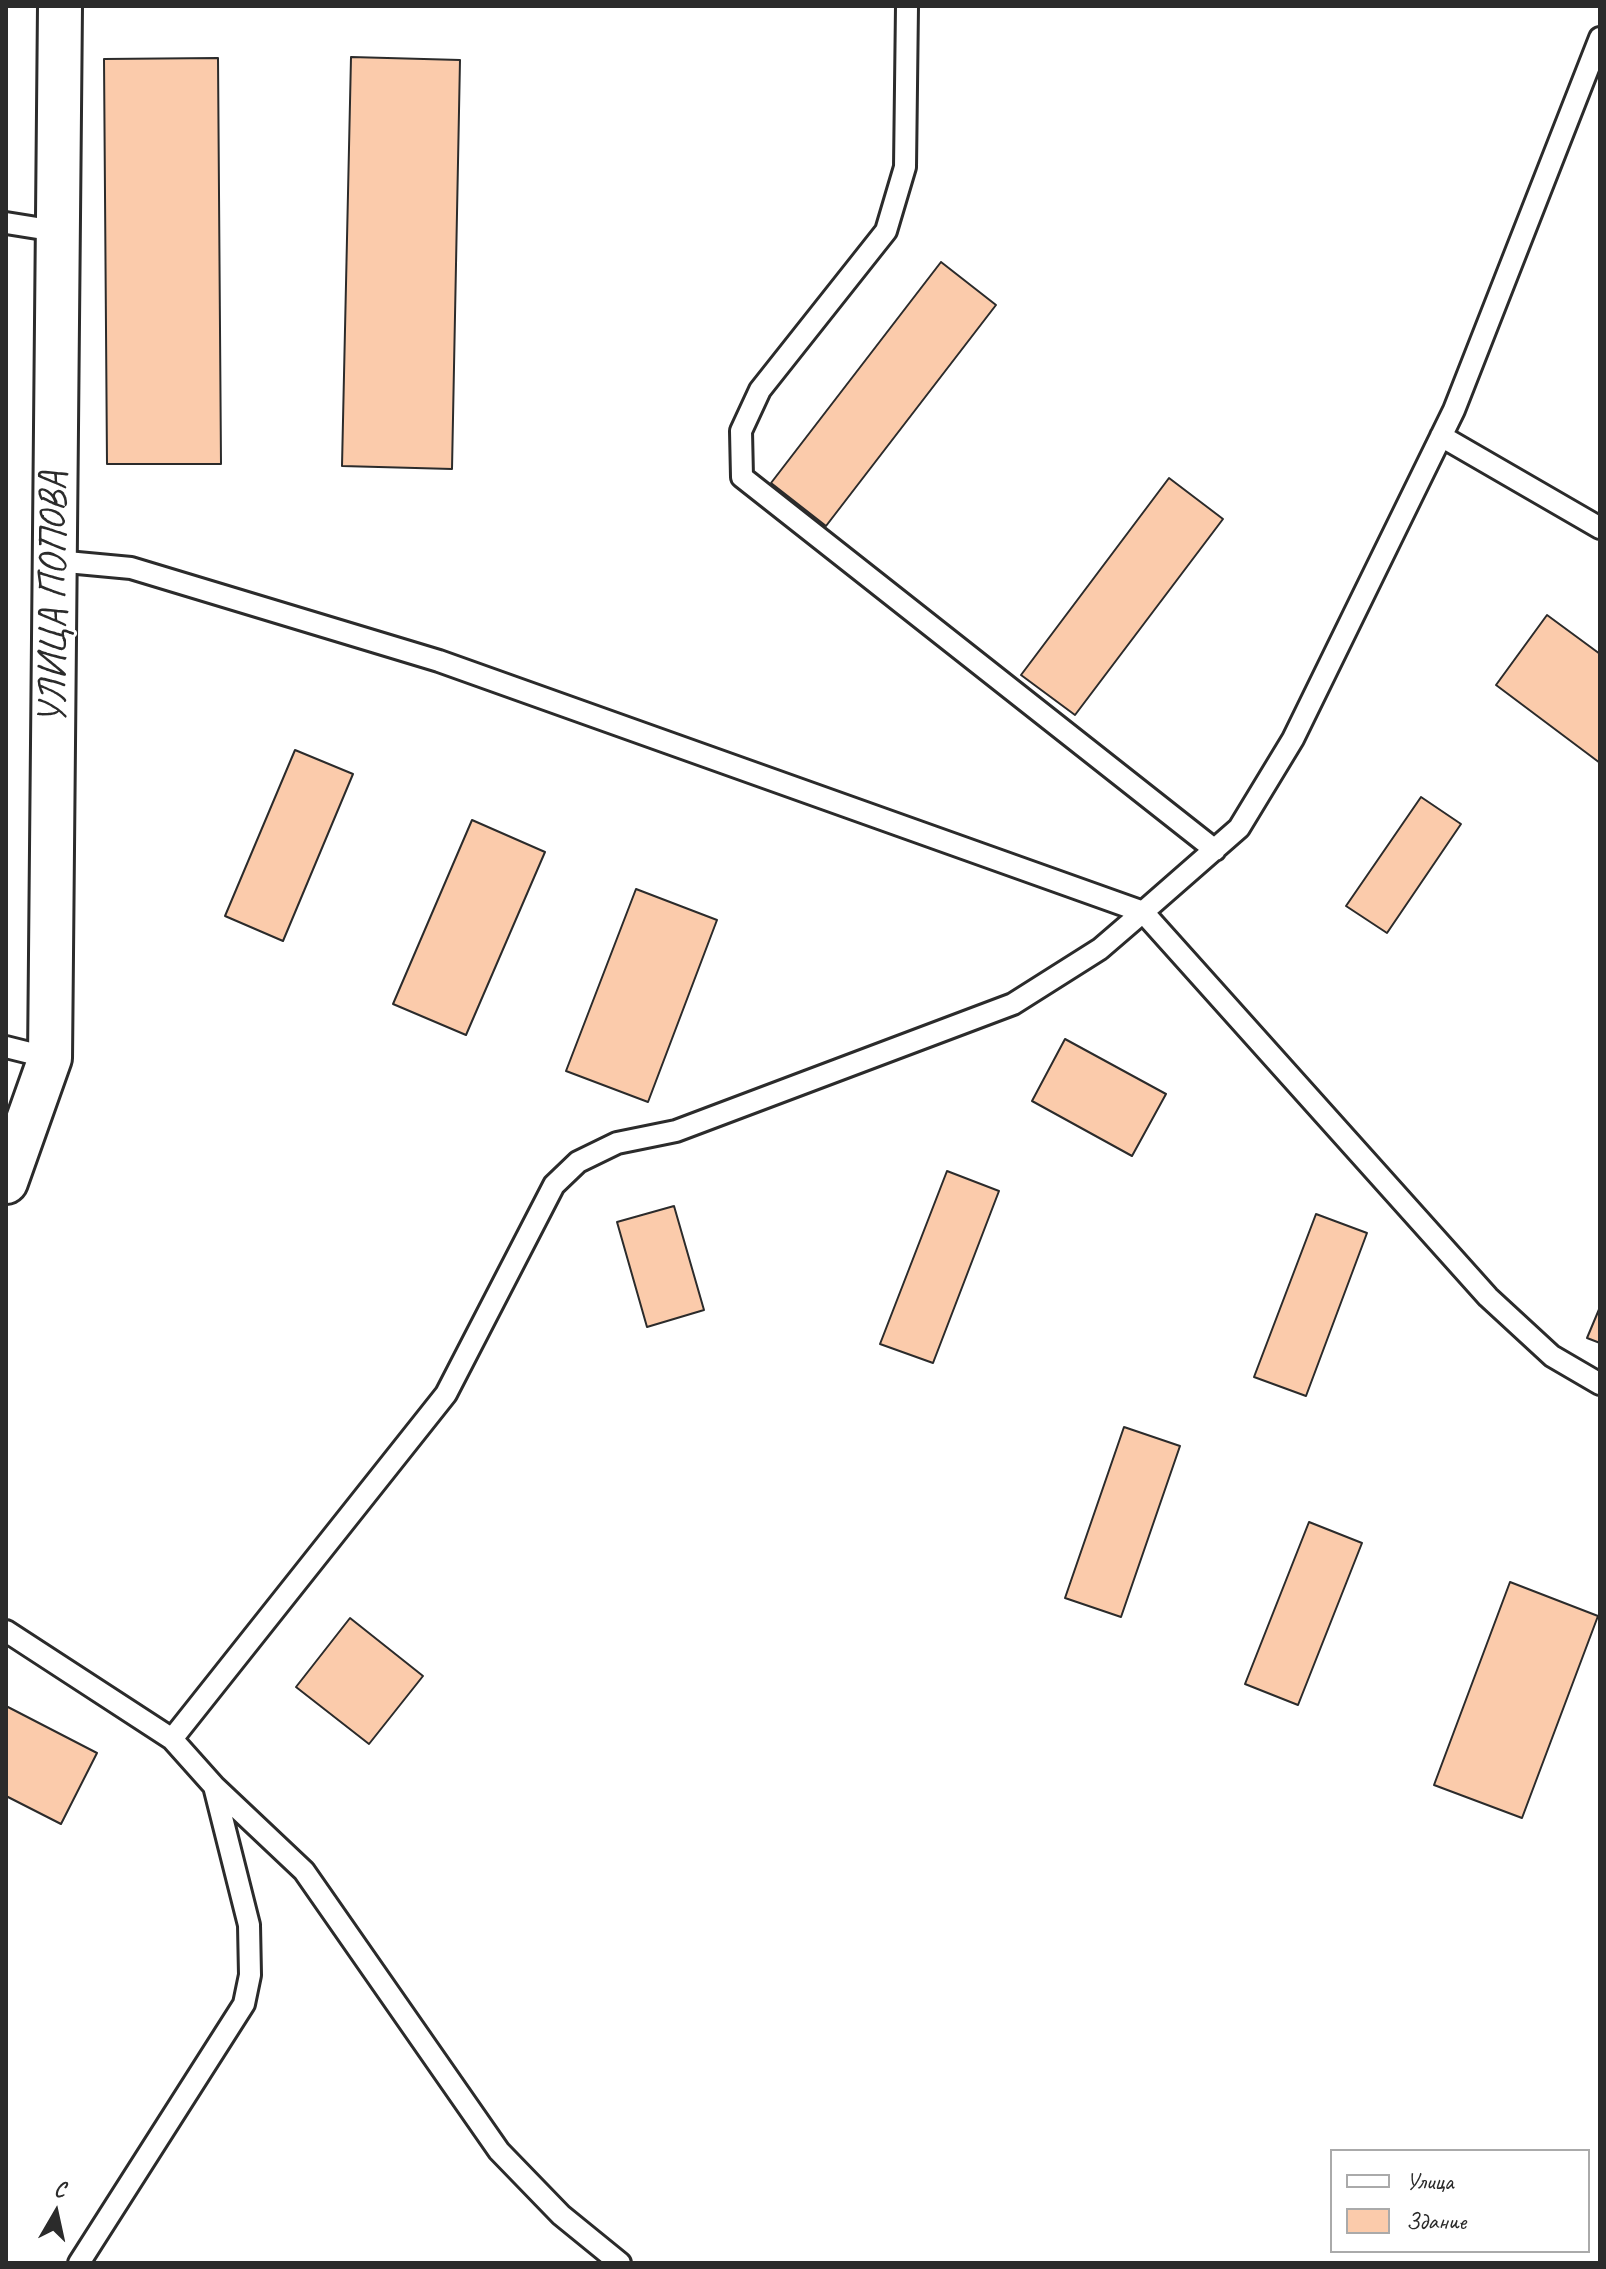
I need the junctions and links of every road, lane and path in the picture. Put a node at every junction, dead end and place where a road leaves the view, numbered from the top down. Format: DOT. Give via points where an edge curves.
graph roads {
  1 [pos="60,6"];
  2 [pos="907,6"];
  3 [pos="1600,38"];
  4 [pos="6,223"];
  5 [pos="56,231"];
  6 [pos="1441,436"];
  7 [pos="1600,528"];
  8 [pos="56,561"];
  9 [pos="1215,850"];
  10 [pos="1143,912"];
  11 [pos="6,1047"];
  12 [pos="50,1058"];
  13 [pos="6,1182"];
  14 [pos="1600,1384"];
  15 [pos="6,1631"];
  16 [pos="172,1739"];
  17 [pos="214,1786"];
  18 [pos="79,2263"];
  19 [pos="620,2263"];
  1 -- 5 [label="street, УЛИЦА ПОПОВА"];
  2 -- 9 [label="lane" via="905,167 886,231 760,390 741,431 742,477"];
  3 -- 6 [label="lane"];
  4 -- 5 [label="lane"];
  5 -- 8 [label="street, УЛИЦА ПОПОВА"];
  6 -- 7 [label="lane"];
  6 -- 9 [label="lane" via="1293,739 1239,828"];
  8 -- 10 [label="lane" via="131,568 439,661"];
  8 -- 12 [label="street, УЛИЦА ПОПОВА"];
  9 -- 10 [label="lane"];
  10 -- 14 [label="lane" via="1488,1297 1552,1356"];
  10 -- 16 [label="lane" via="1100,949 1013,1004 676,1131 617,1143 578,1162 554,1185 446,1394"];
  11 -- 12 [label="lane"];
  12 -- 13 [label="street, УЛИЦА ПОПОВА"];
  15 -- 16 [label="lane"];
  16 -- 17 [label="lane"];
  17 -- 18 [label="lane" via="249,1925 250,1975 244,2004"];
  17 -- 19 [label="lane" via="304,1871 499,2151 561,2215"];
}
